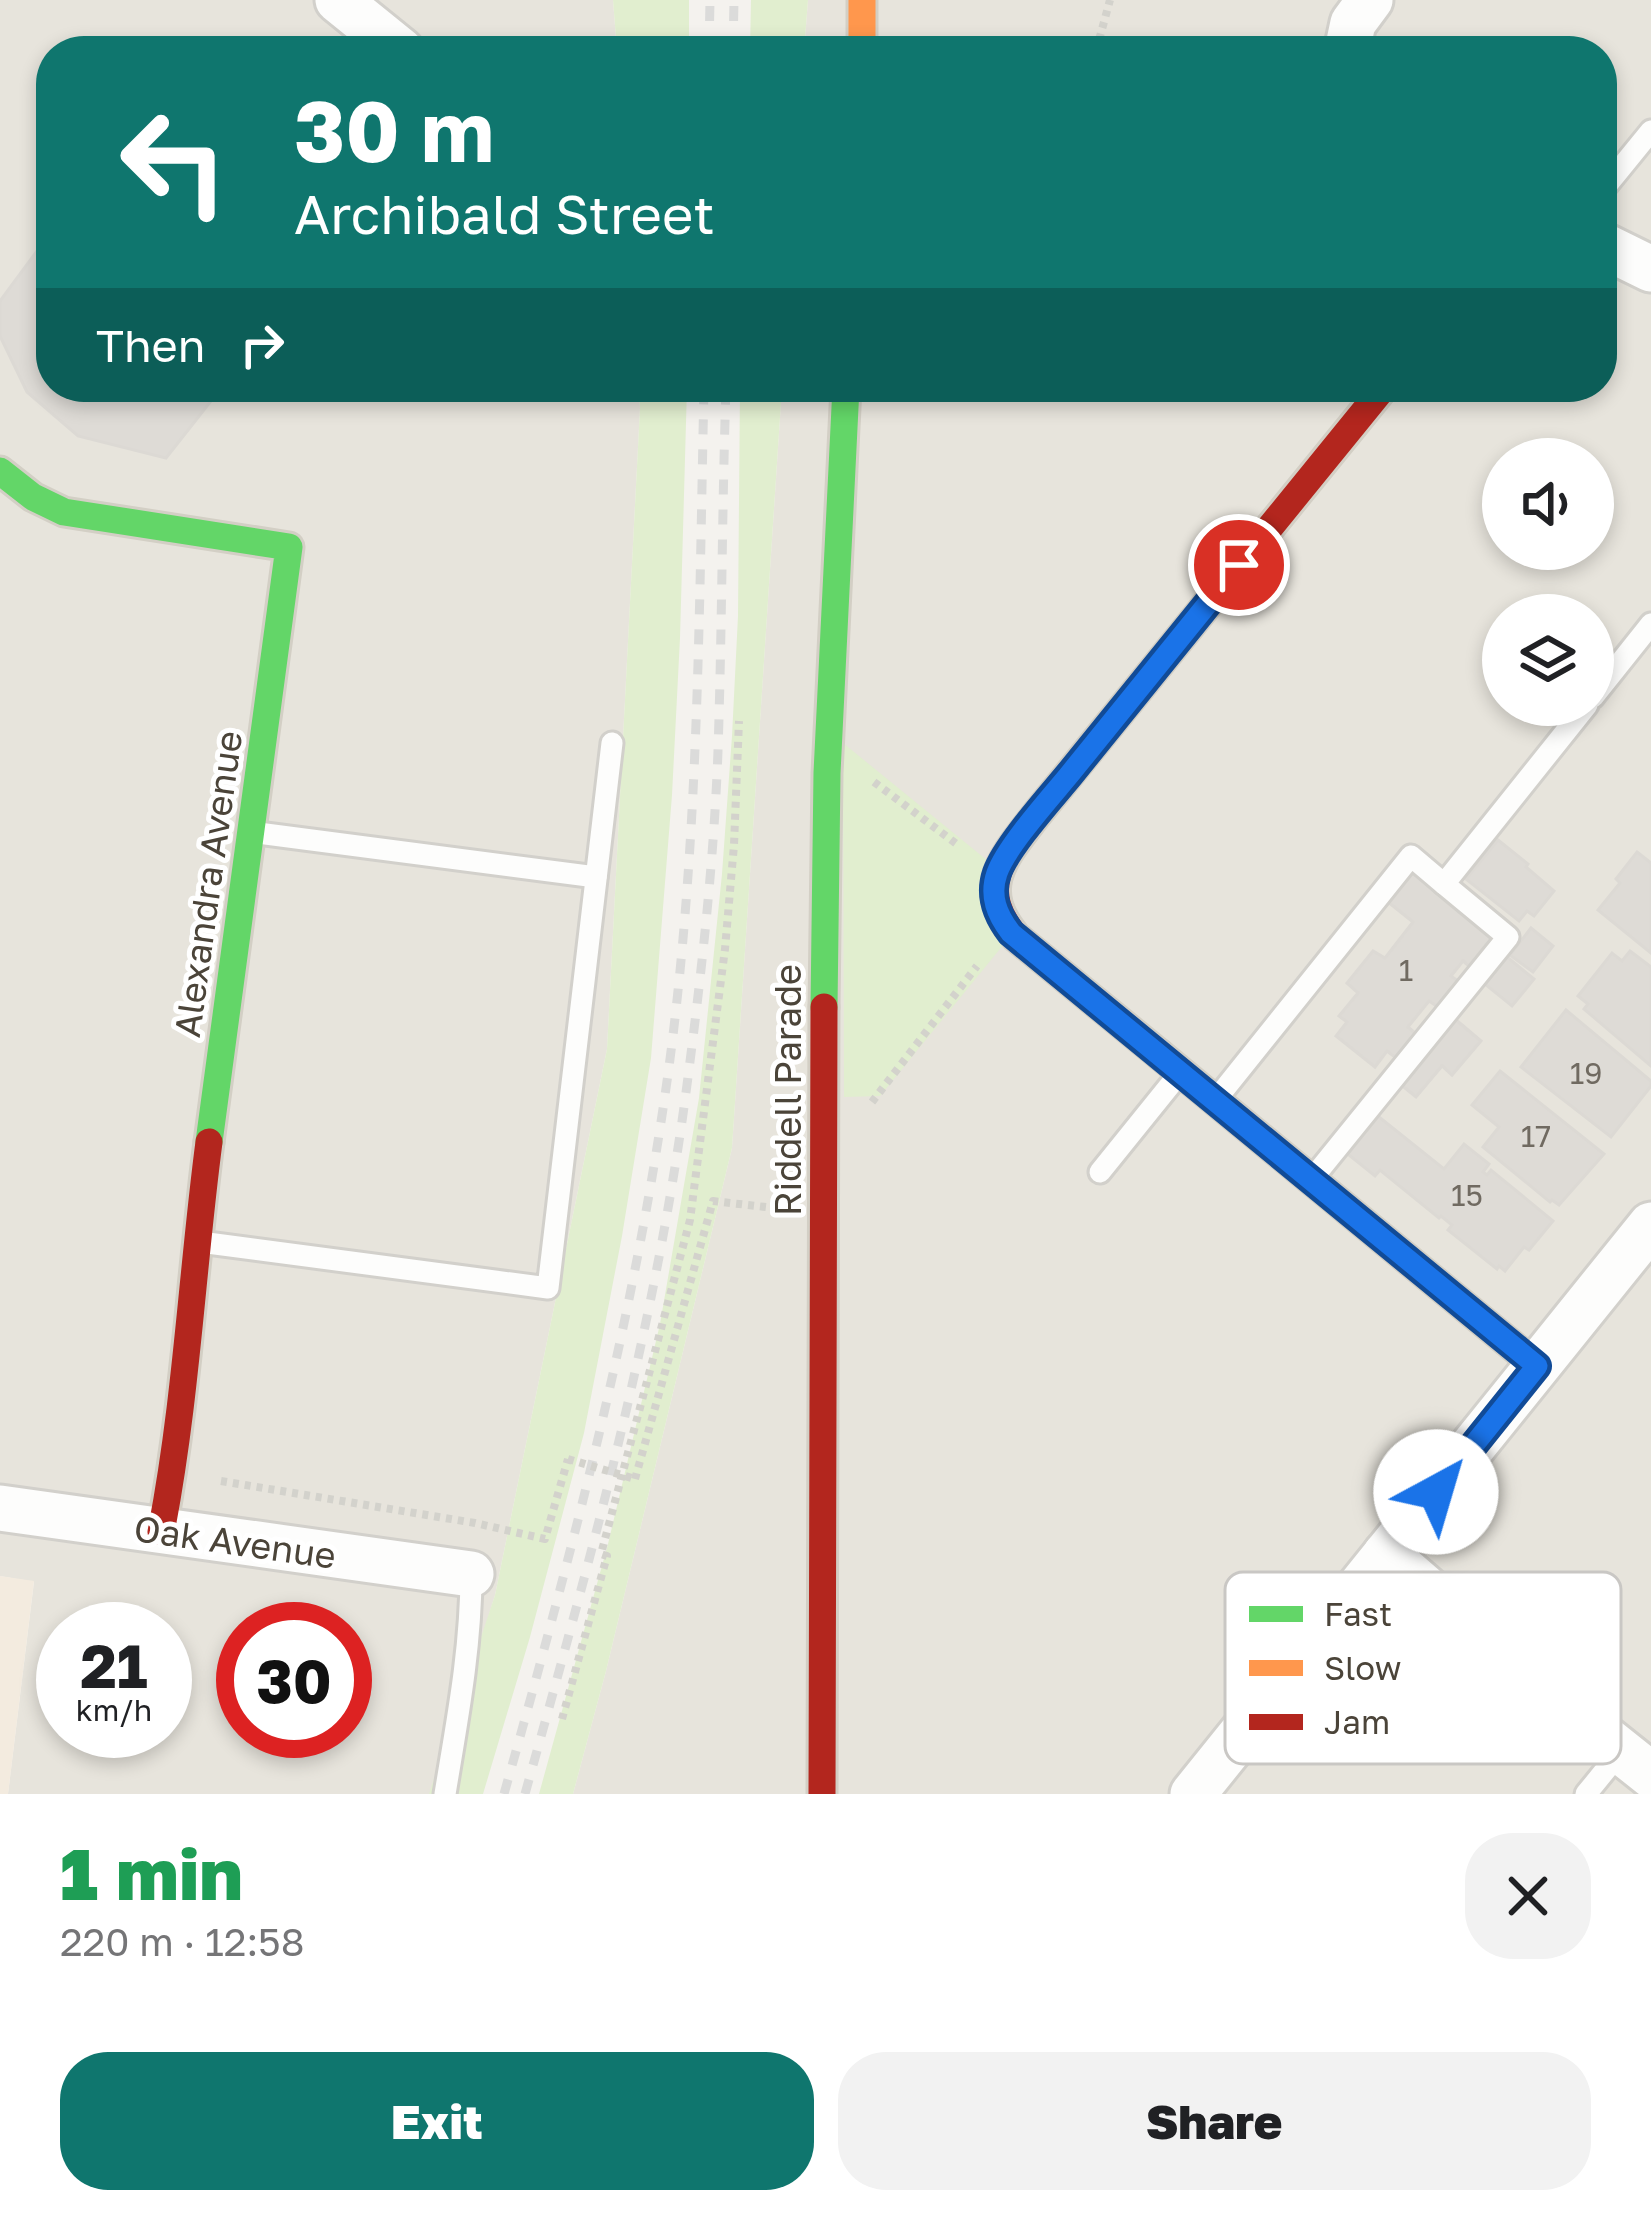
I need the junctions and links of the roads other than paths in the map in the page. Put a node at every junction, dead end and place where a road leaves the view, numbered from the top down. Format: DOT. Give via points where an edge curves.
graph roads {
  1 [pos="338,0"];
  2 [pos="862,0"];
  3 [pos="1370,0"];
  4 [pos="382,36"];
  5 [pos="862,36"];
  6 [pos="1350,36"];
  7 [pos="1651,131"];
  8 [pos="1617,173"];
  9 [pos="1617,252"];
  10 [pos="1651,268"];
  11 [pos="845,402"];
  12 [pos="1372,402"];
  13 [pos="0,471"];
  14 [pos="1651,624"];
  15 [pos="1614,671"];
  16 [pos="1570,726"];
  17 [pos="611,743"];
  18 [pos="253,832"];
  19 [pos="596,877"];
  20 [pos="1444,884"];
  21 [pos="1179,1073"];
  22 [pos="1214,1102"];
  23 [pos="1100,1172"];
  24 [pos="1311,1181"];
  25 [pos="1651,1225"];
  26 [pos="196,1242"];
  27 [pos="1537,1366"];
  28 [pos="0,1508"];
  29 [pos="161,1532"];
  30 [pos="1380,1561"];
  31 [pos="1371,1572"];
  32 [pos="1394,1572"];
  33 [pos="471,1574"];
  34 [pos="1225,1754"];
  35 [pos="1636,1763"];
  36 [pos="445,1794"];
  37 [pos="822,1794"];
  38 [pos="1193,1794"];
  39 [pos="1586,1794"];
  1 -- 4 [label="street"];
  2 -- 5 [label="street"];
  3 -- 6 [label="street"];
  7 -- 8 [label="lane"];
  9 -- 10 [label="street"];
  11 -- 37 [label="street, Riddell Parade" via="827,773"];
  12 -- 21 [label="street" via="1037,814 995,886 1008,929"];
  13 -- 18 [label="street, Alexandra Avenue" via="64,512 290,547"];
  14 -- 15 [label="lane"];
  16 -- 20 [label="lane"];
  17 -- 19 [label="lane"];
  18 -- 19 [label="lane"];
  18 -- 26 [label="street, Alexandra Avenue"];
  19 -- 26 [label="lane" via="548,1288"];
  20 -- 22 [label="lane" via="1411,856"];
  20 -- 24 [label="lane" via="1508,937"];
  21 -- 22 [label="street"];
  21 -- 23 [label="lane"];
  22 -- 24 [label="street"];
  24 -- 27 [label="street"];
  25 -- 27 [label="street"];
  26 -- 29 [label="street, Alexandra Avenue"];
  27 -- 30 [label="street"];
  28 -- 29 [label="street, Oak Avenue"];
  29 -- 33 [label="street, Oak Avenue"];
  30 -- 31 [label="street"];
  30 -- 32 [label="street"];
  33 -- 36 [label="lane"];
  34 -- 38 [label="street"];
  35 -- 39 [label="lane"];
}
